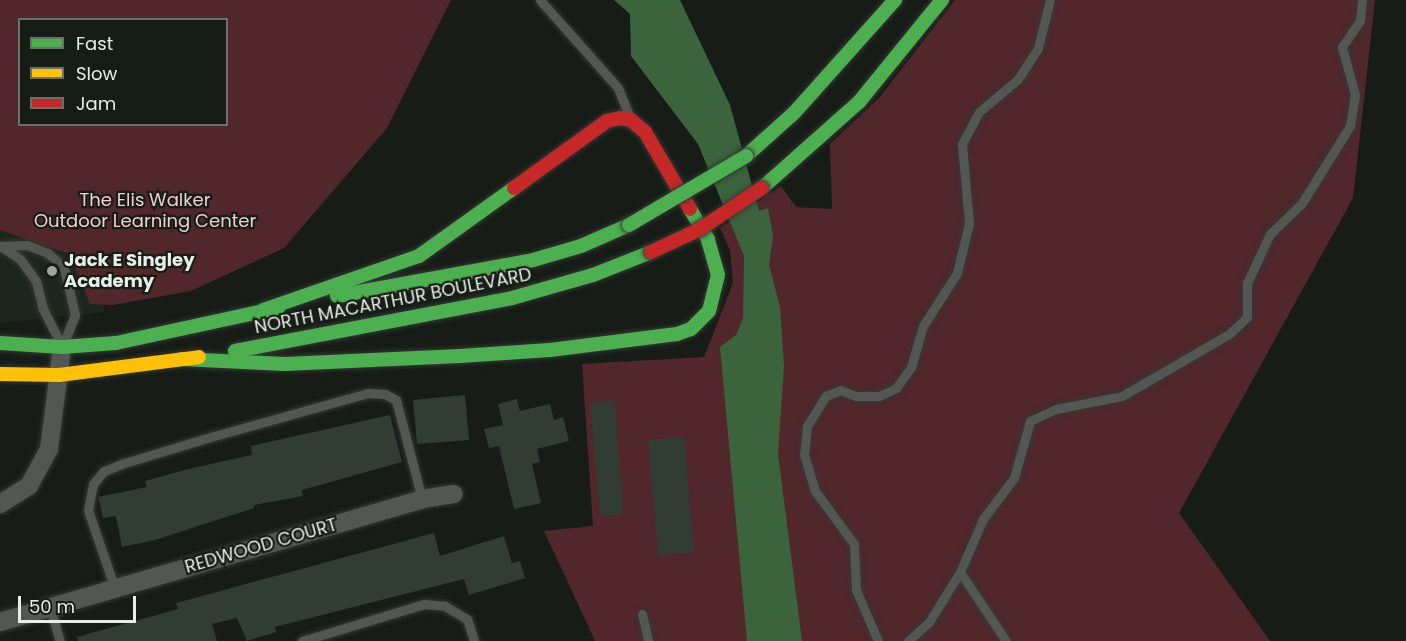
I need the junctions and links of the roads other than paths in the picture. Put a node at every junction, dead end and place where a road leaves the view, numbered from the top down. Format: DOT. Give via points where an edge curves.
graph roads {
  1 [pos="540,0"];
  2 [pos="895,0"];
  3 [pos="942,0"];
  4 [pos="1050,0"];
  5 [pos="1362,0"];
  6 [pos="631,120"];
  7 [pos="0,246"];
  8 [pos="263,310"];
  9 [pos="0,343"];
  10 [pos="62,347"];
  11 [pos="181,359"];
  12 [pos="0,374"];
  13 [pos="59,375"];
  14 [pos="454,495"];
  15 [pos="422,498"];
  16 [pos="0,504"];
  17 [pos="960,572"];
  18 [pos="115,589"];
  19 [pos="50,607"];
  20 [pos="642,614"];
  21 [pos="0,622"];
  22 [pos="60,641"];
  23 [pos="302,641"];
  24 [pos="474,641"];
  25 [pos="648,641"];
  26 [pos="878,641"];
  27 [pos="908,641"];
  28 [pos="1006,641"];
  1 -- 6 [label="lane" via="618,88"];
  2 -- 8 [label="main road, NORTH MACARTHUR BOULEVARD, bridge" via="794,114 746,156 629,225 581,246 533,260"];
  3 -- 11 [label="main road, NORTH MACARTHUR BOULEVARD, bridge" via="859,102 762,188 700,229 593,275 512,298"];
  4 -- 26 [label="lane" via="1038,48 1018,80 979,112 962,144 969,223 957,273 923,326 911,367 896,388 879,396 856,396 840,390 826,396 807,426 804,455 815,491 854,544 856,590"];
  5 -- 17 [label="lane" via="1360,20 1342,47 1355,94 1350,126 1302,202 1270,234 1247,283 1247,317 1229,334 1122,396 1056,409 1030,422 1014,478 983,519"];
  6 -- 8 [label="main road" via="607,121 419,256"];
  6 -- 11 [label="main road" via="645,132 715,256 715,294 709,311 692,329 550,350 460,356 285,364"];
  7 -- 10 [label="lane" via="20,259 36,281 43,309"];
  7 -- 10 [label="lane" via="27,245 48,253 63,268 75,315"];
  8 -- 10 [label="main road, NORTH MACARTHUR BOULEVARD" via="116,343"];
  9 -- 10 [label="main road, NORTH MACARTHUR BOULEVARD"];
  10 -- 13 [label="street"];
  11 -- 13 [label="main road, NORTH MACARTHUR BOULEVARD"];
  12 -- 13 [label="main road, NORTH MACARTHUR BOULEVARD"];
  13 -- 16 [label="street" via="49,449 41,468 29,486"];
  14 -- 15 [label="street, REDWOOD COURT"];
  15 -- 18 [label="street, REDWOOD COURT"];
  15 -- 18 [label="lane" via="396,400 385,394 368,393 214,436 120,464 104,471 93,484 88,510"];
  17 -- 27 [label="lane" via="929,622"];
  17 -- 28 [label="lane"];
  18 -- 19 [label="street, REDWOOD COURT"];
  19 -- 21 [label="street, REDWOOD COURT"];
  19 -- 22 [label="lane"];
  20 -- 25 [label="lane"];
  23 -- 24 [label="lane" via="424,604 445,606 467,619"];
}
